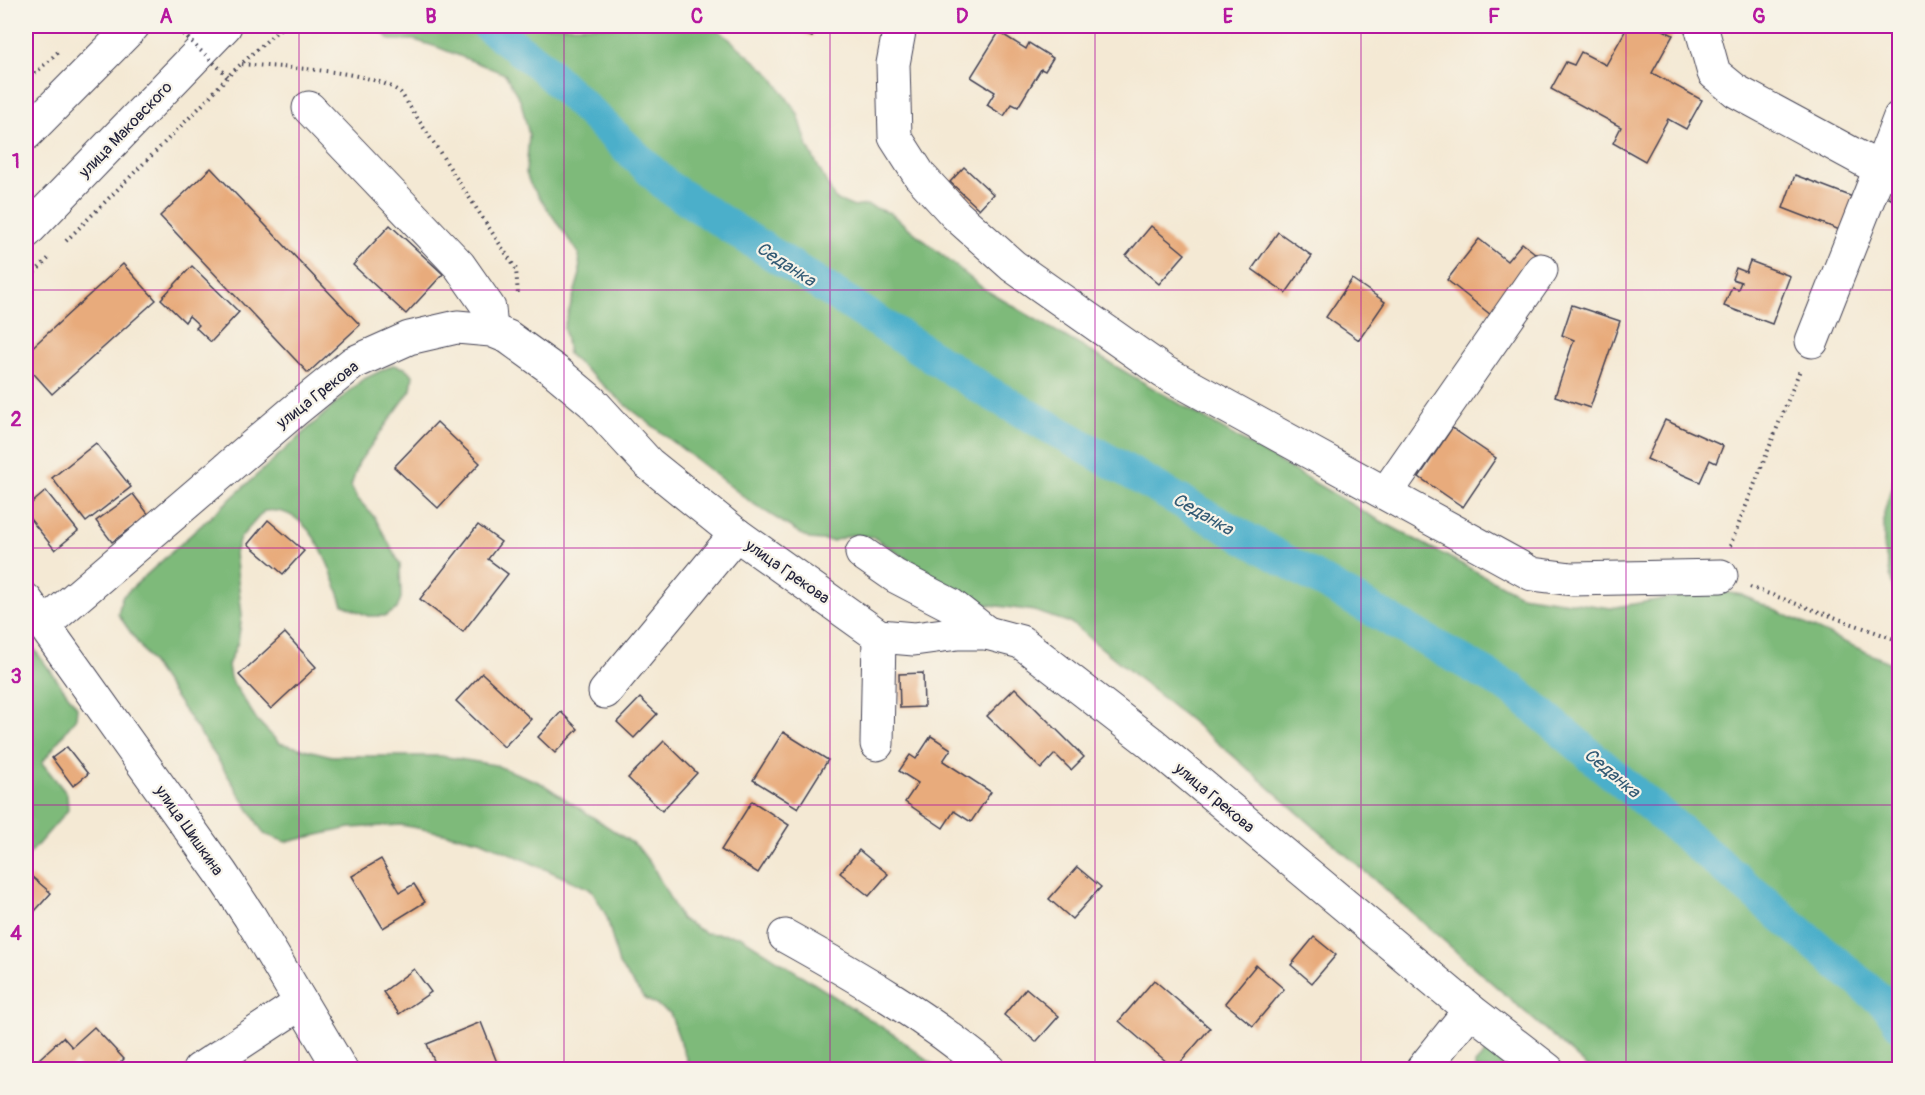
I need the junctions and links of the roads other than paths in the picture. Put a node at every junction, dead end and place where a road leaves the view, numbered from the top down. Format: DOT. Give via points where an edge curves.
graph roads {
  1 [pos="133,26"];
  2 [pos="225,26"];
  3 [pos="900,26"];
  4 [pos="1701,26"];
  5 [pos="309,108"];
  6 [pos="1899,117"];
  7 [pos="26,134"];
  8 [pos="1880,169"];
  9 [pos="26,232"];
  10 [pos="1541,270"];
  11 [pos="500,333"];
  12 [pos="1812,341"];
  13 [pos="1386,493"];
  14 [pos="736,534"];
  15 [pos="862,553"];
  16 [pos="1721,576"];
  17 [pos="35,613"];
  18 [pos="987,633"];
  19 [pos="879,636"];
  20 [pos="605,692"];
  21 [pos="877,744"];
  22 [pos="785,936"];
  23 [pos="302,1003"];
  24 [pos="1470,1010"];
  25 [pos="198,1070"];
  26 [pos="341,1070"];
  27 [pos="990,1070"];
  28 [pos="1422,1070"];
  29 [pos="1548,1070"];
  1 -- 7 [label="main road"];
  2 -- 9 [label="main road, улица Маковского"];
  3 -- 13 [label="main road" via="893,64 895,137 920,176 956,215 1014,266 1164,372"];
  4 -- 8 [label="main road" via="1714,73 1736,91"];
  5 -- 11 [label="main road" via="459,265 489,308"];
  6 -- 8 [label="main road"];
  8 -- 12 [label="main road"];
  10 -- 13 [label="main road"];
  11 -- 14 [label="main road, улица Грекова" via="592,402 648,463"];
  11 -- 17 [label="main road, улица Грекова" via="458,327 409,338 353,363"];
  13 -- 16 [label="main road" via="1532,574 1572,579"];
  14 -- 19 [label="main road, улица Грекова"];
  14 -- 20 [label="main road"];
  15 -- 18 [label="main road" via="895,576 951,605"];
  17 -- 23 [label="main road, улица Шишкина" via="221,873"];
  18 -- 19 [label="main road, улица Грекова" via="914,639"];
  18 -- 24 [label="main road, улица Грекова" via="1022,642 1150,742"];
  19 -- 21 [label="main road"];
  22 -- 27 [label="main road" via="883,991"];
  23 -- 25 [label="main road"];
  23 -- 26 [label="main road, улица Шишкина"];
  24 -- 28 [label="main road"];
  24 -- 29 [label="main road, улица Грекова"];
}
